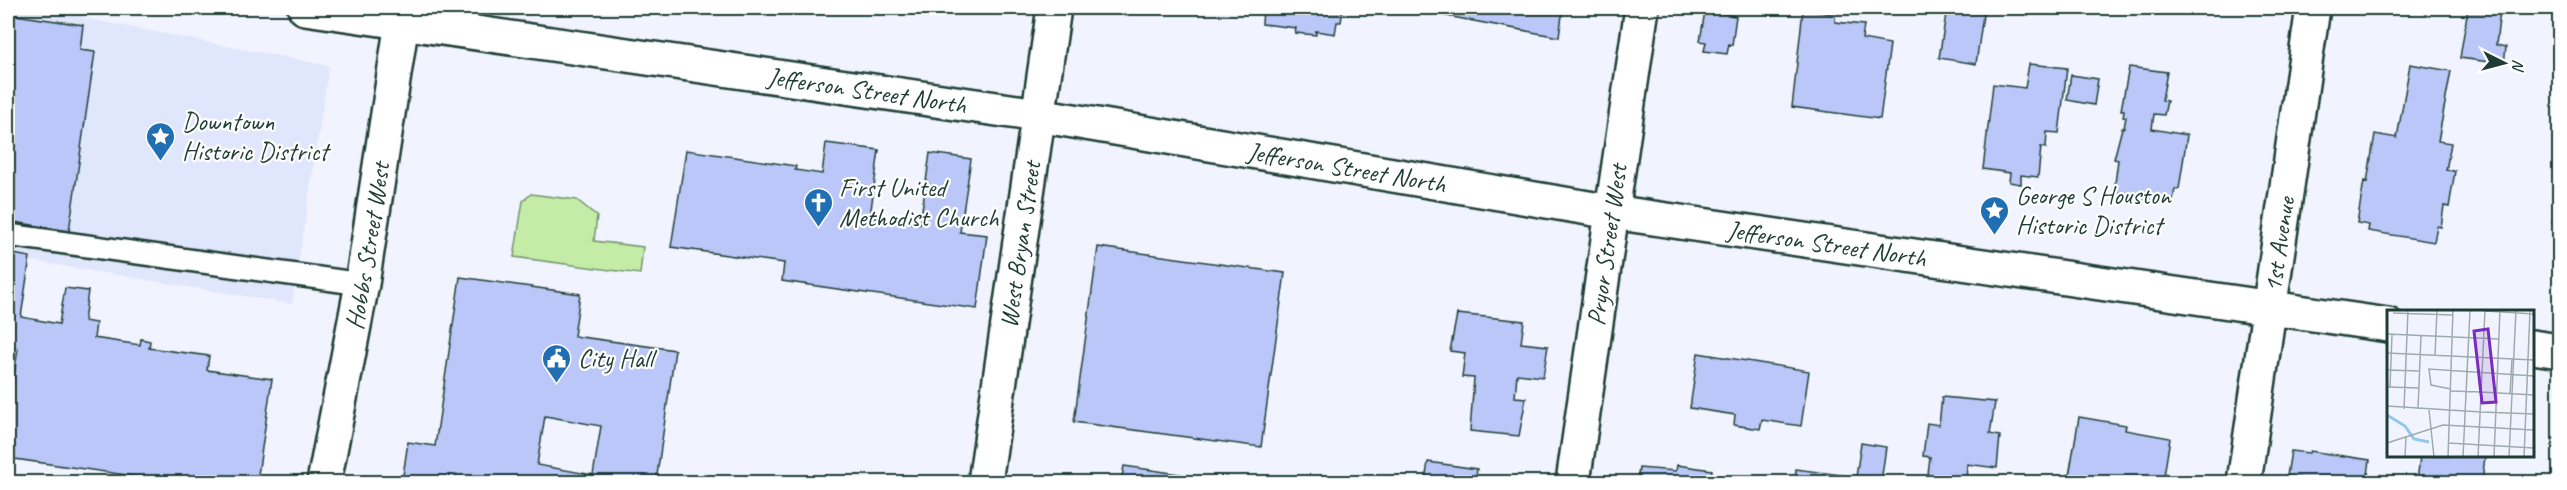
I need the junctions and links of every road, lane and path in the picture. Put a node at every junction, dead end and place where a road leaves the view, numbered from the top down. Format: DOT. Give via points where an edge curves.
graph roads {
  1 [pos="305,8"];
  2 [pos="1054,8"];
  3 [pos="1642,8"];
  4 [pos="2313,8"];
  5 [pos="403,15"];
  6 [pos="1038,115"];
  7 [pos="1612,212"];
  8 [pos="8,235"];
  9 [pos="362,284"];
  10 [pos="2270,307"];
  11 [pos="2387,325"];
  12 [pos="2534,347"];
  13 [pos="2559,351"];
  14 [pos="324,483"];
  15 [pos="985,483"];
  16 [pos="1573,483"];
  17 [pos="2244,483"];
  1 -- 5 [label="main road, Jefferson Street North"];
  2 -- 6 [label="main road, West Bryan Street"];
  3 -- 7 [label="main road, Pryor Street West"];
  4 -- 10 [label="main road, 1st Avenue"];
  5 -- 6 [label="main road, Jefferson Street North"];
  5 -- 9 [label="main road, Hobbs Street West"];
  6 -- 7 [label="main road, Jefferson Street North"];
  6 -- 15 [label="main road, West Bryan Street"];
  7 -- 10 [label="main road, Jefferson Street North"];
  7 -- 16 [label="main road, Pryor Street West"];
  8 -- 9 [label="lane"];
  9 -- 14 [label="main road, Hobbs Street West"];
  10 -- 11 [label="main road, Jefferson Street North"];
  10 -- 17 [label="main road, 1st Avenue"];
  12 -- 13 [label="main road"];
}
